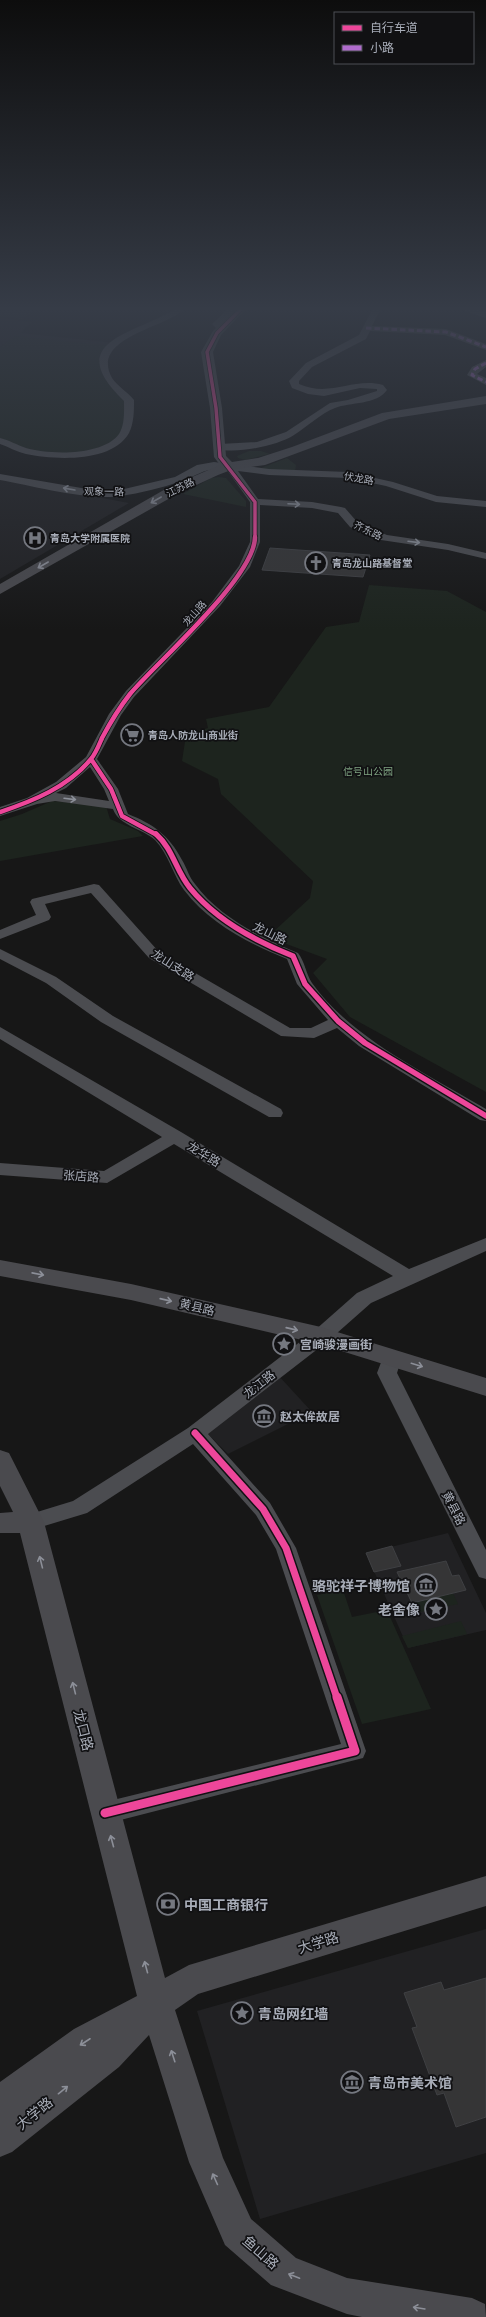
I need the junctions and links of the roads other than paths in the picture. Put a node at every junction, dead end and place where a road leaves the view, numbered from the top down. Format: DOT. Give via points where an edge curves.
graph roads {
  1 [pos="129,414"];
  2 [pos="216,414"];
  3 [pos="319,414"];
  4 [pos="398,414"];
  5 [pos="0,441"];
  6 [pos="220,447"];
  7 [pos="229,466"];
  8 [pos="0,477"];
  9 [pos="255,502"];
  10 [pos="486,504"];
  11 [pos="486,556"];
  12 [pos="0,590"];
  13 [pos="91,759"];
  14 [pos="32,801"];
  15 [pos="118,806"];
  16 [pos="0,812"];
  17 [pos="0,936"];
  18 [pos="0,953"];
  19 [pos="338,1021"];
  20 [pos="0,1032"];
  21 [pos="275,1113"];
  22 [pos="486,1116"];
  23 [pos="175,1136"];
  24 [pos="0,1169"];
  25 [pos="486,1244"];
  26 [pos="0,1268"];
  27 [pos="408,1276"];
  28 [pos="321,1336"];
  29 [pos="392,1357"];
  30 [pos="486,1387"];
  31 [pos="195,1433"];
  32 [pos="0,1460"];
  33 [pos="31,1522"];
  34 [pos="0,1523"];
  35 [pos="486,1572"];
  36 [pos="105,1813"];
  37 [pos="486,1891"];
  38 [pos="156,2004"];
  39 [pos="0,2103"];
  40 [pos="0,2140"];
  41 [pos="472,2317"];
  1 -- 5 [label="street" via="123,436 111,447 84,454 45,454"];
  2 -- 6 [label="main road"];
  3 -- 6 [label="street" via="289,434 258,446"];
  4 -- 7 [label="main road, 江苏路" via="386,416 260,462"];
  6 -- 7 [label="main road" via="220,457"];
  7 -- 8 [label="street, 观象一路, one-way" via="201,467 178,479 120,493 93,493"];
  7 -- 9 [label="street"];
  7 -- 10 [label="street, 伏龙路" via="269,472 348,475 436,498"];
  7 -- 12 [label="main road, 江苏路, one-way" via="174,490"];
  9 -- 11 [label="street, 齐东路, one-way" via="312,505 341,510 354,525 385,538 448,546"];
  9 -- 13 [label="street, 龙山路" via="255,542 244,567 216,604 130,694 115,714"];
  13 -- 14 [label="street, 龙山路" via="61,785"];
  13 -- 15 [label="street, 龙山路"];
  14 -- 15 [label="street, one-way" via="54,798"];
  14 -- 16 [label="street, 龙山路"];
  15 -- 19 [label="street, 龙山路" via="122,816 154,830 172,853 189,886 221,918 264,945 293,956 305,984"];
  17 -- 19 [label="street, 龙山支路" via="44,917 37,902 94,888 154,955 286,1033 314,1033"];
  18 -- 21 [label="street" via="51,980 107,1019"];
  19 -- 22 [label="street, 龙山路" via="365,1043"];
  20 -- 23 [label="street, 龙华路"];
  23 -- 24 [label="street, 张店路" via="107,1178"];
  23 -- 27 [label="street, 龙华路"];
  25 -- 27 [label="street, 龙江路"];
  26 -- 28 [label="main road, 黄县路, one-way" via="131,1292"];
  27 -- 28 [label="street, 龙江路" via="364,1298"];
  28 -- 29 [label="main road, 黄县路"];
  28 -- 31 [label="street, 龙江路"];
  29 -- 30 [label="main road, 黄县路, one-way"];
  29 -- 35 [label="street, 黄县路" via="387,1373"];
  31 -- 33 [label="street, 龙江路" via="80,1507"];
  31 -- 36 [label="street" via="263,1509 286,1548 355,1750"];
  32 -- 33 [label="main road, 龙口路"];
  33 -- 34 [label="main road"];
  36 -- 33 [label="main road, 龙口路, one-way"];
  38 -- 36 [label="main road, 龙口路, one-way"];
  37 -- 38 [label="main road, 大学路" via="189,1981"];
  38 -- 39 [label="main road, 大学路, one-way" via="86,2041"];
  40 -- 38 [label="main road, 大学路, one-way" via="107,2055"];
  41 -- 38 [label="main road, 鱼山路, one-way" via="347,2296 284,2272 238,2232 207,2162"];
}
